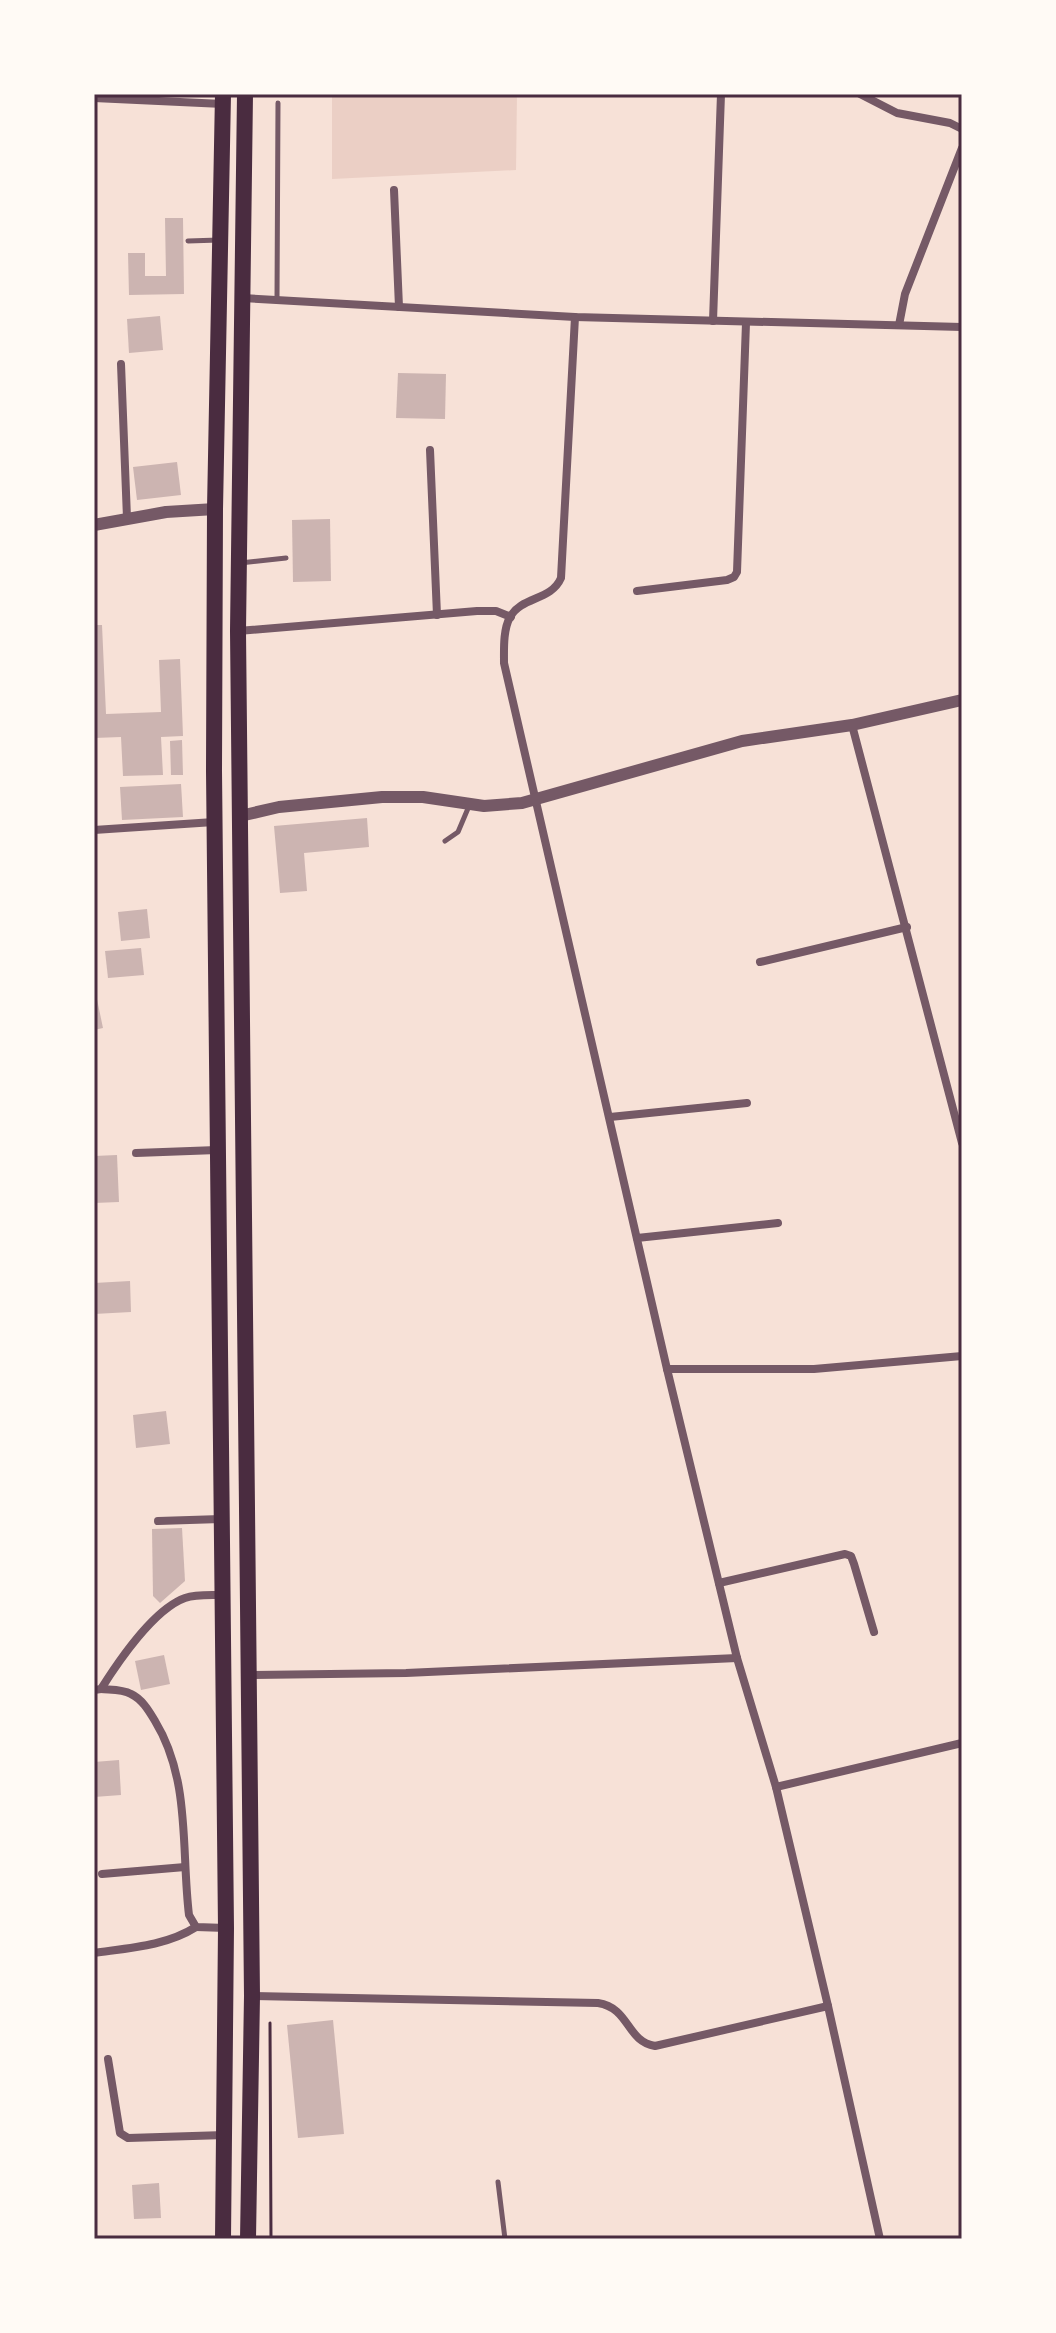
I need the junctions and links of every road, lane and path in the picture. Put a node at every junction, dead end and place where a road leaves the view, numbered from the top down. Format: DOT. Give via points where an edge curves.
graph roads {
  1 [pos="245,94"];
  2 [pos="721,94"];
  3 [pos="860,94"];
  4 [pos="94,98"];
  5 [pos="223,99"];
  6 [pos="278,103"];
  7 [pos="962,129"];
  8 [pos="962,148"];
  9 [pos="394,190"];
  10 [pos="220,240"];
  11 [pos="188,241"];
  12 [pos="242,298"];
  13 [pos="277,300"];
  14 [pos="399,307"];
  15 [pos="575,317"];
  16 [pos="713,321"];
  17 [pos="746,323"];
  18 [pos="899,325"];
  19 [pos="962,327"];
  20 [pos="121,364"];
  21 [pos="430,450"];
  22 [pos="215,509"];
  23 [pos="127,518"];
  24 [pos="94,525"];
  25 [pos="286,558"];
  26 [pos="239,564"];
  27 [pos="637,591"];
  28 [pos="437,615"];
  29 [pos="511,617"];
  30 [pos="238,631"];
  31 [pos="962,700"];
  32 [pos="852,725"];
  33 [pos="536,800"];
  34 [pos="469,805"];
  35 [pos="240,816"];
  36 [pos="215,822"];
  37 [pos="94,830"];
  38 [pos="445,841"];
  39 [pos="907,927"];
  40 [pos="760,962"];
  41 [pos="747,1103"];
  42 [pos="610,1117"];
  43 [pos="962,1143"];
  44 [pos="217,1150"];
  45 [pos="136,1153"];
  46 [pos="778,1223"];
  47 [pos="637,1238"];
  48 [pos="962,1356"];
  49 [pos="667,1369"];
  50 [pos="221,1519"];
  51 [pos="158,1521"];
  52 [pos="719,1583"];
  53 [pos="222,1595"];
  54 [pos="874,1632"];
  55 [pos="737,1658"];
  56 [pos="247,1675"];
  57 [pos="97,1689"];
  58 [pos="962,1743"];
  59 [pos="776,1787"];
  60 [pos="185,1867"];
  61 [pos="102,1874"];
  62 [pos="196,1927"];
  63 [pos="226,1928"];
  64 [pos="94,1953"];
  65 [pos="252,1996"];
  66 [pos="270,1996"];
  67 [pos="828,2006"];
  68 [pos="108,2059"];
  69 [pos="226,2135"];
  70 [pos="498,2182"];
  71 [pos="223,2239"];
  72 [pos="248,2239"];
  73 [pos="271,2239"];
  74 [pos="505,2239"];
  75 [pos="880,2239"];
  1 -- 12 [label="main road"];
  2 -- 16 [label="street"];
  3 -- 7 [label="street" via="897,113"];
  4 -- 5 [label="street"];
  5 -- 10 [label="main road"];
  6 -- 13 [label="lane"];
  8 -- 18 [label="street" via="905,294"];
  9 -- 14 [label="street"];
  10 -- 11 [label="lane"];
  10 -- 22 [label="main road"];
  12 -- 13 [label="street"];
  12 -- 26 [label="main road"];
  13 -- 14 [label="street"];
  14 -- 15 [label="street"];
  15 -- 16 [label="street"];
  15 -- 29 [label="street" via="561,578 557,588"];
  16 -- 17 [label="street"];
  17 -- 18 [label="street"];
  17 -- 27 [label="street" via="737,572 727,580"];
  18 -- 19 [label="street"];
  20 -- 23 [label="street"];
  21 -- 28 [label="street"];
  22 -- 23 [label="street"];
  22 -- 36 [label="main road"];
  23 -- 24 [label="street"];
  25 -- 26 [label="lane"];
  26 -- 30 [label="main road"];
  28 -- 29 [label="street" via="496,611"];
  28 -- 30 [label="street"];
  29 -- 33 [label="street" via="504,663"];
  30 -- 35 [label="main road"];
  31 -- 32 [label="street"];
  32 -- 33 [label="street" via="742,741"];
  32 -- 39 [label="street"];
  33 -- 34 [label="street"];
  33 -- 42 [label="street"];
  34 -- 35 [label="street" via="382,797"];
  34 -- 38 [label="lane" via="458,832"];
  35 -- 36 [label="main road"];
  35 -- 56 [label="main road"];
  36 -- 37 [label="street"];
  36 -- 44 [label="main road"];
  39 -- 40 [label="street"];
  39 -- 43 [label="street"];
  41 -- 42 [label="street"];
  42 -- 47 [label="street"];
  44 -- 45 [label="street"];
  44 -- 50 [label="main road"];
  46 -- 47 [label="street"];
  47 -- 49 [label="street"];
  48 -- 49 [label="street" via="814,1369"];
  49 -- 52 [label="street"];
  50 -- 51 [label="street"];
  50 -- 53 [label="main road"];
  52 -- 54 [label="street" via="845,1554 854,1564"];
  52 -- 55 [label="street"];
  53 -- 57 [label="street" via="191,1596 170,1606"];
  53 -- 63 [label="main road"];
  55 -- 56 [label="street"];
  55 -- 59 [label="street"];
  56 -- 65 [label="main road"];
  57 -- 60 [label="street" via="134,1695 164,1737 179,1782"];
  58 -- 59 [label="street"];
  59 -- 67 [label="street"];
  60 -- 61 [label="street"];
  60 -- 62 [label="street" via="189,1915"];
  62 -- 63 [label="street"];
  62 -- 64 [label="street" via="165,1942"];
  63 -- 69 [label="main road"];
  65 -- 66 [label="street"];
  65 -- 72 [label="main road"];
  66 -- 67 [label="street" via="598,2003 618,2010 637,2038 655,2046"];
  66 -- 73 [label="path"];
  67 -- 75 [label="street"];
  68 -- 69 [label="street" via="120,2133 128,2138"];
  69 -- 71 [label="main road"];
  70 -- 74 [label="lane"];
}
